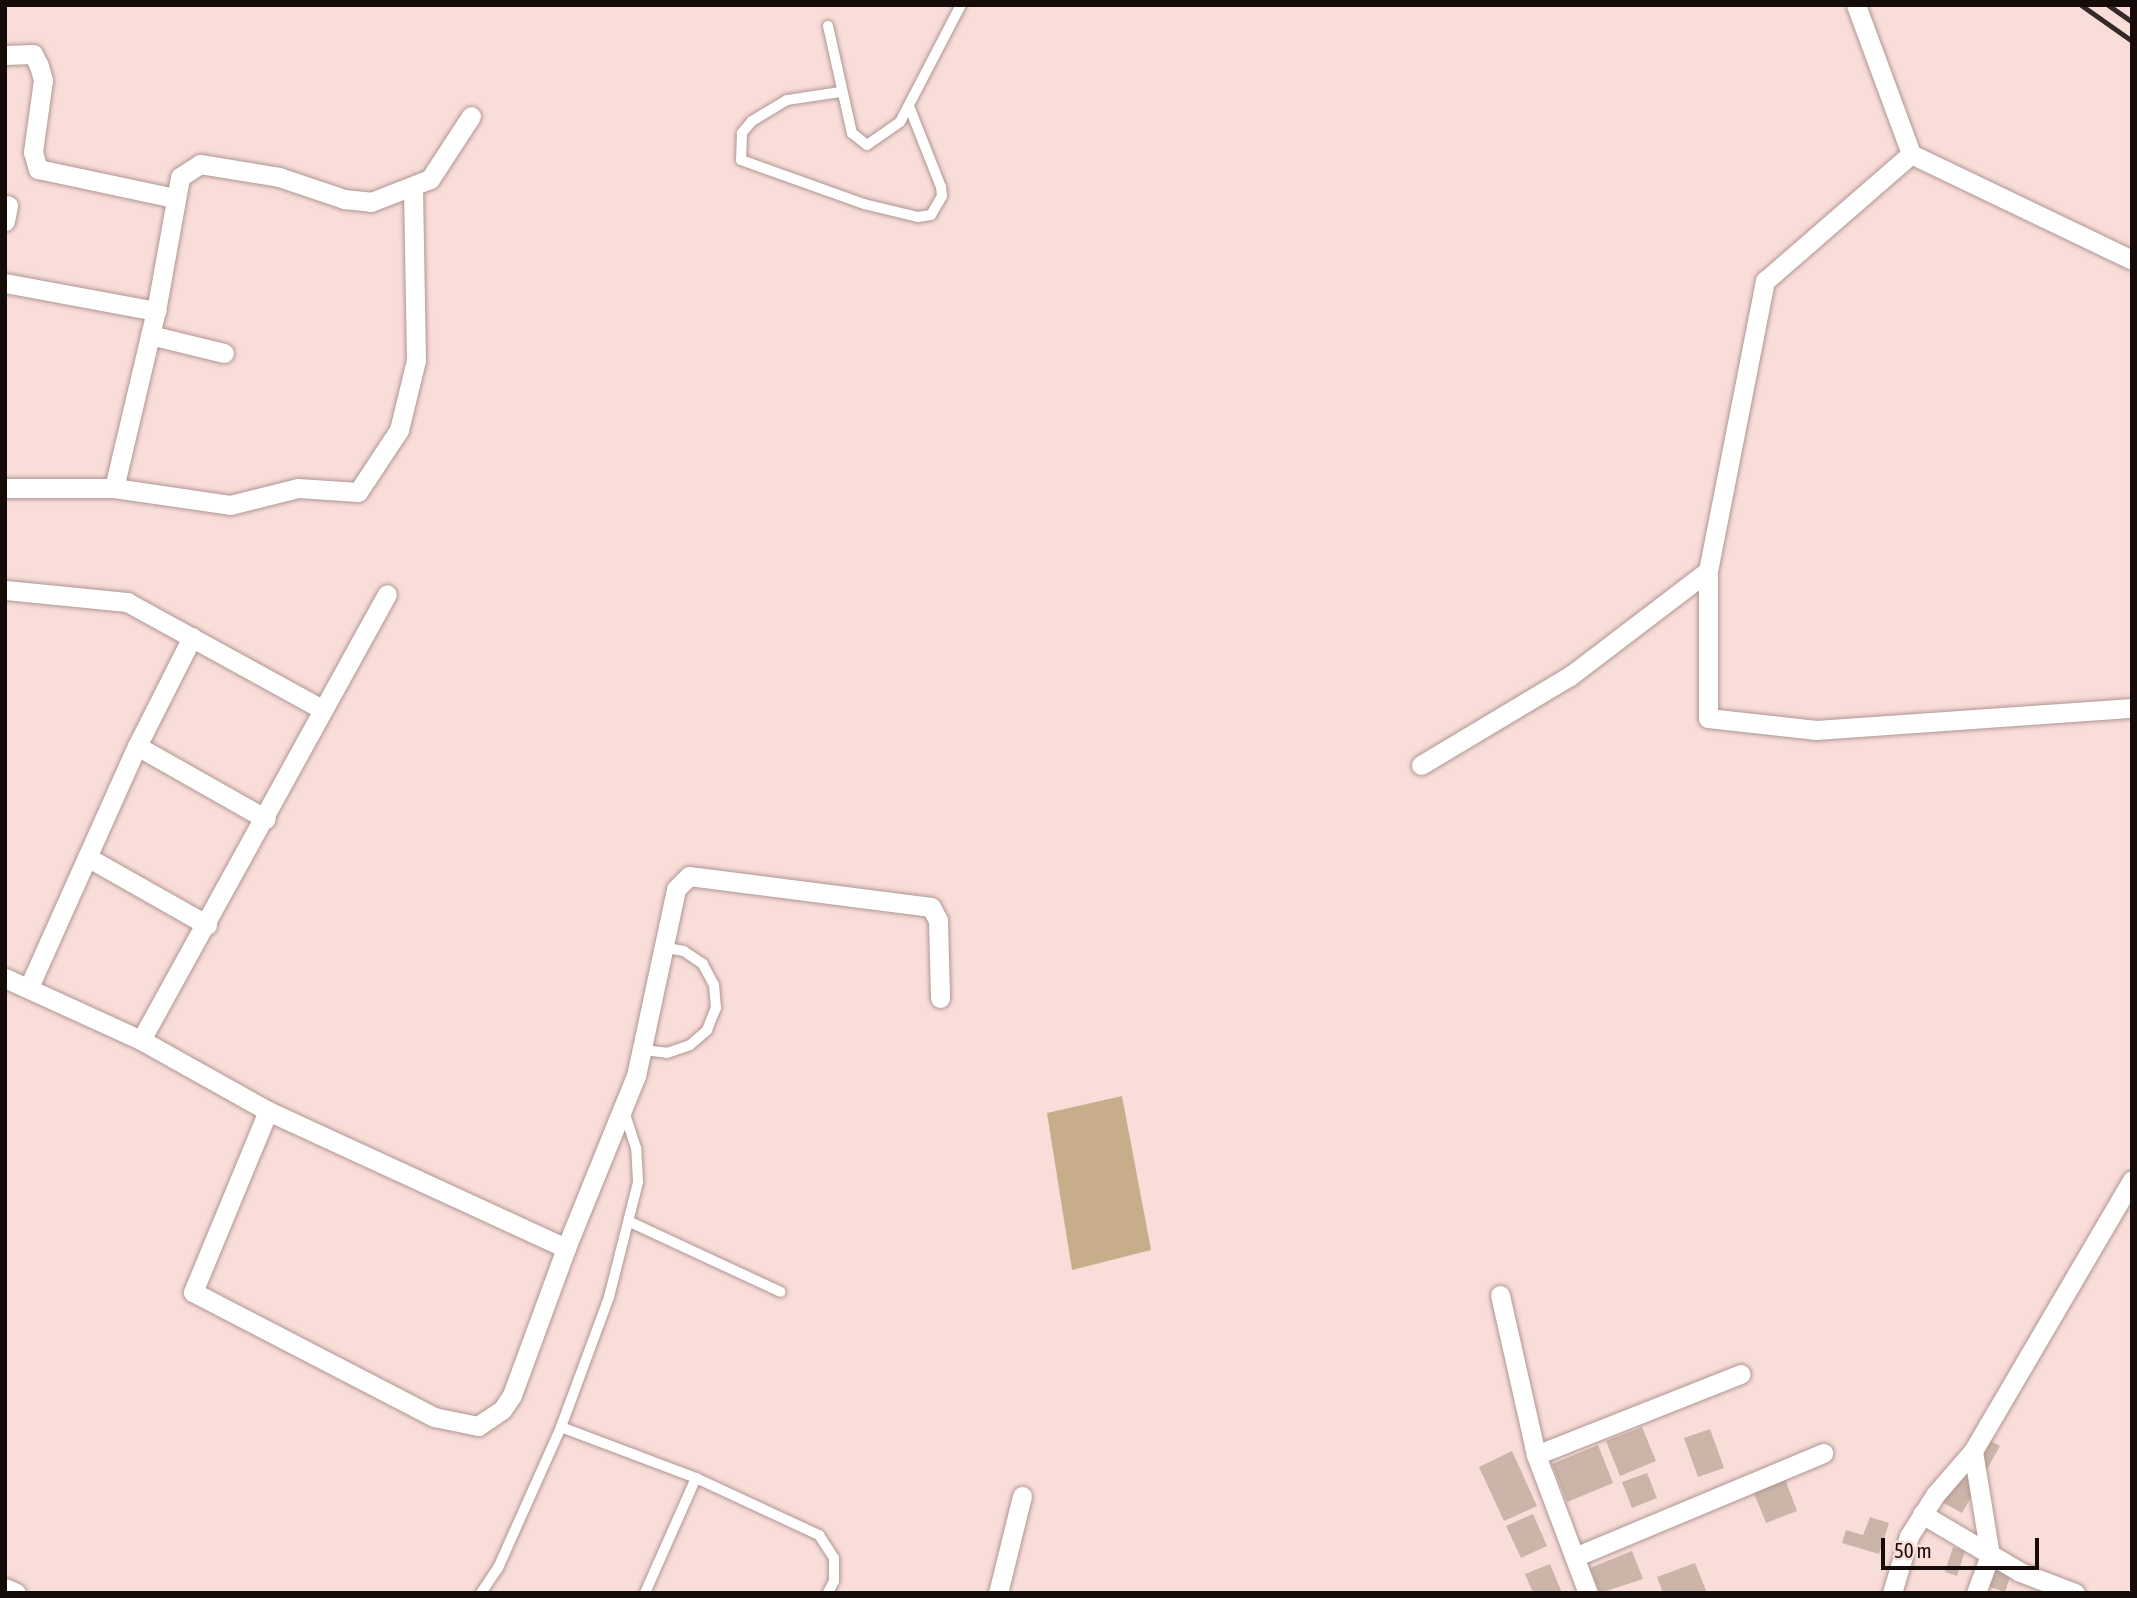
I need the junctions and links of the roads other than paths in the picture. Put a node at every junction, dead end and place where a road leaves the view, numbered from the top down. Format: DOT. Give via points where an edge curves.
graph roads {
  1 [pos="961,5"];
  2 [pos="1856,5"];
  3 [pos="828,26"];
  4 [pos="5,55"];
  5 [pos="840,92"];
  6 [pos="909,106"];
  7 [pos="471,116"];
  8 [pos="1911,154"];
  9 [pos="413,189"];
  10 [pos="175,198"];
  11 [pos="2132,260"];
  12 [pos="5,283"];
  13 [pos="156,311"];
  14 [pos="150,335"];
  15 [pos="224,354"];
  16 [pos="5,488"];
  17 [pos="114,488"];
  18 [pos="1708,571"];
  19 [pos="5,590"];
  20 [pos="387,594"];
  21 [pos="192,637"];
  22 [pos="2132,708"];
  23 [pos="321,709"];
  24 [pos="137,746"];
  25 [pos="1421,765"];
  26 [pos="266,818"];
  27 [pos="87,858"];
  28 [pos="206,925"];
  29 [pos="661,947"];
  30 [pos="5,978"];
  31 [pos="29,987"];
  32 [pos="940,998"];
  33 [pos="141,1040"];
  34 [pos="644,1050"];
  35 [pos="623,1108"];
  36 [pos="268,1111"];
  37 [pos="2132,1180"];
  38 [pos="630,1222"];
  39 [pos="566,1248"];
  40 [pos="780,1292"];
  41 [pos="1500,1295"];
  42 [pos="1741,1374"];
  43 [pos="561,1427"];
  44 [pos="1973,1451"];
  45 [pos="1823,1453"];
  46 [pos="1536,1455"];
  47 [pos="696,1478"];
  48 [pos="1022,1496"];
  49 [pos="1922,1514"];
  50 [pos="1990,1555"];
  51 [pos="1577,1556"];
  52 [pos="5,1588"];
  53 [pos="16,1593"];
  54 [pos="481,1593"];
  55 [pos="645,1593"];
  56 [pos="828,1593"];
  57 [pos="998,1593"];
  58 [pos="1588,1593"];
  59 [pos="1892,1593"];
  60 [pos="1976,1593"];
  61 [pos="2075,1593"];
  1 -- 6 [label="lane"];
  2 -- 8 [label="street"];
  3 -- 5 [label="lane"];
  4 -- 10 [label="street" via="33,54 39,65 43,80 33,152 38,169"];
  5 -- 6 [label="lane" via="852,133 867,145 900,122"];
  5 -- 6 [label="lane" via="787,100 752,121 742,133 741,160 864,204 918,217 931,215 942,196 941,187"];
  7 -- 9 [label="street" via="439,170"];
  8 -- 11 [label="street"];
  8 -- 18 [label="street" via="1765,281"];
  9 -- 10 [label="street" via="356,202 279,177 200,164 180,177"];
  9 -- 17 [label="street" via="416,360 399,430 358,492 298,488 230,505"];
  10 -- 13 [label="street"];
  12 -- 13 [label="street"];
  13 -- 14 [label="street"];
  14 -- 15 [label="street"];
  14 -- 17 [label="street"];
  16 -- 17 [label="street"];
  18 -- 22 [label="street" via="1708,718 1816,730"];
  18 -- 25 [label="street" via="1570,676"];
  19 -- 21 [label="street" via="105,597 144,610"];
  20 -- 23 [label="street"];
  21 -- 23 [label="street"];
  21 -- 24 [label="street"];
  23 -- 26 [label="street"];
  24 -- 26 [label="street"];
  24 -- 27 [label="street"];
  26 -- 28 [label="street"];
  27 -- 28 [label="street"];
  27 -- 31 [label="street"];
  28 -- 33 [label="street"];
  29 -- 32 [label="street" via="676,889 689,876 930,907 938,920"];
  29 -- 34 [label="street"];
  29 -- 34 [label="lane" via="684,951 703,964 714,985 716,1008 707,1030 690,1045 667,1053"];
  30 -- 31 [label="street"];
  31 -- 33 [label="street"];
  33 -- 36 [label="street"];
  34 -- 35 [label="street"];
  35 -- 38 [label="lane" via="636,1148 638,1182"];
  35 -- 39 [label="street"];
  36 -- 39 [label="street"];
  36 -- 39 [label="street" via="193,1292 434,1417 478,1426 502,1410 512,1395"];
  37 -- 44 [label="street"];
  38 -- 40 [label="lane"];
  38 -- 43 [label="lane" via="609,1297"];
  41 -- 46 [label="street"];
  42 -- 46 [label="street"];
  43 -- 47 [label="lane"];
  43 -- 54 [label="lane" via="498,1568"];
  44 -- 49 [label="street"];
  44 -- 50 [label="street"];
  45 -- 51 [label="street"];
  46 -- 51 [label="street"];
  47 -- 55 [label="lane"];
  47 -- 56 [label="lane" via="819,1535 834,1558 834,1581"];
  48 -- 57 [label="street"];
  49 -- 50 [label="street"];
  49 -- 59 [label="street" via="1909,1536"];
  50 -- 60 [label="street"];
  50 -- 61 [label="street"];
  51 -- 58 [label="street"];
  52 -- 53 [label="street"];
}
